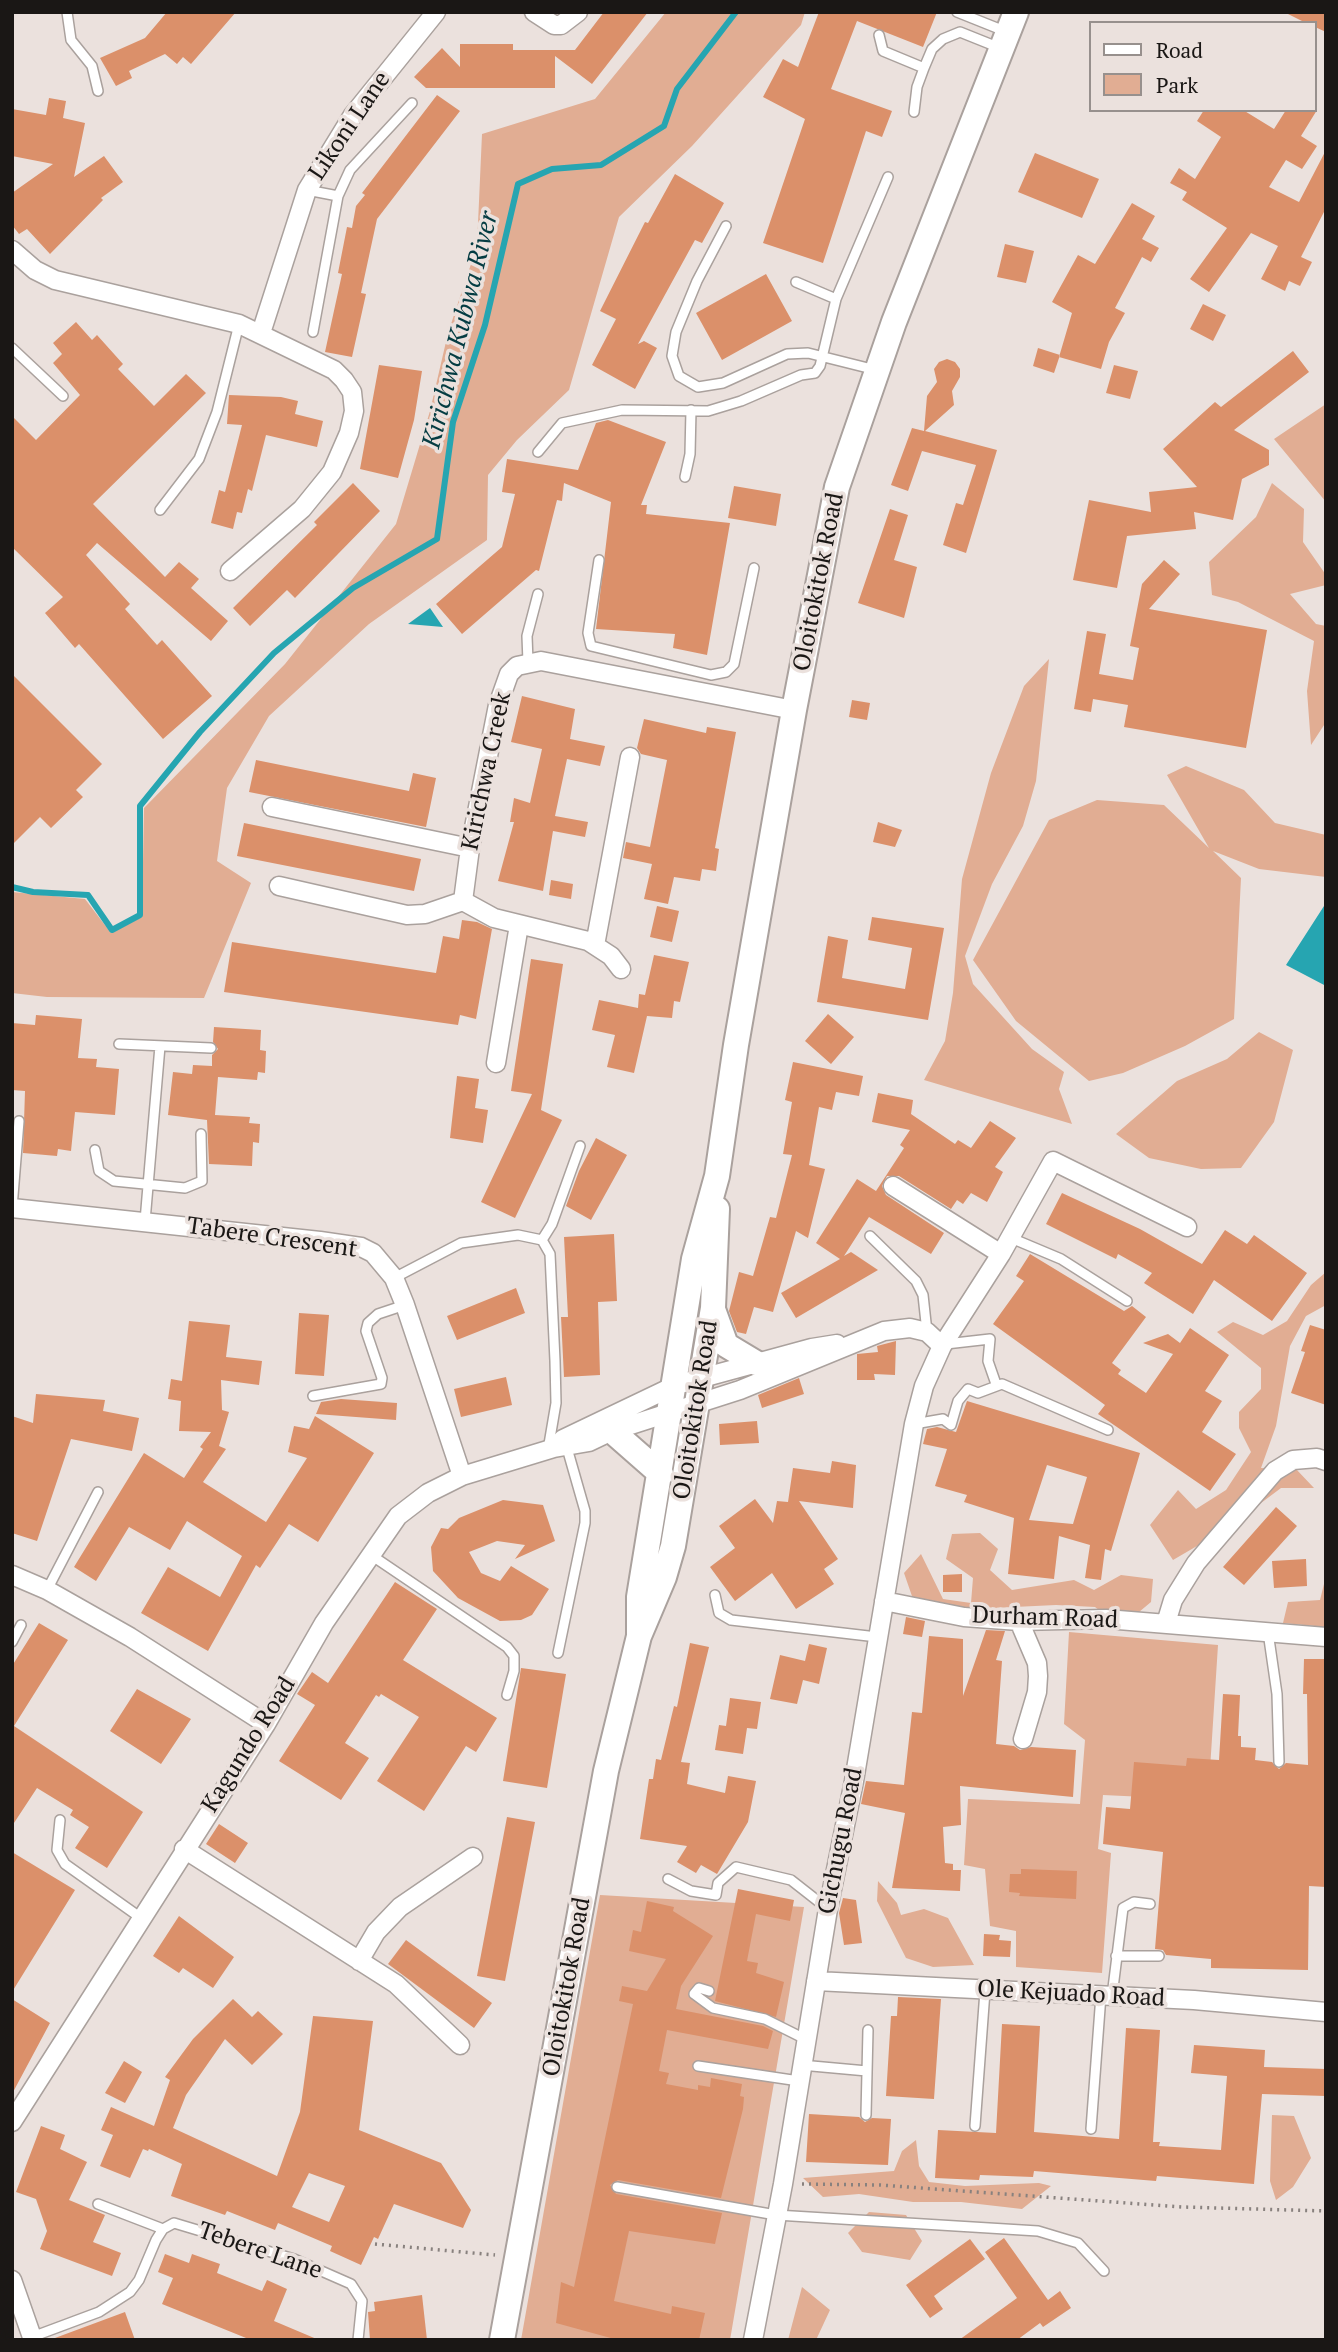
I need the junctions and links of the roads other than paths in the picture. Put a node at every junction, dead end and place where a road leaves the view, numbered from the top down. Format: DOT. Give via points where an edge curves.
graph roads {
  1 [pos="67,12"];
  2 [pos="436,12"];
  3 [pos="534,12"];
  4 [pos="578,12"];
  5 [pos="957,12"];
  6 [pos="1008,25"];
  7 [pos="879,35"];
  8 [pos="924,68"];
  9 [pos="98,91"];
  10 [pos="412,103"];
  11 [pos="914,112"];
  12 [pos="888,177"];
  13 [pos="307,190"];
  14 [pos="338,196"];
  15 [pos="726,226"];
  16 [pos="12,250"];
  17 [pos="796,282"];
  18 [pos="836,299"];
  19 [pos="239,324"];
  20 [pos="313,332"];
  21 [pos="261,334"];
  22 [pos="12,348"];
  23 [pos="822,357"];
  24 [pos="877,370"];
  25 [pos="63,396"];
  26 [pos="691,411"];
  27 [pos="538,452"];
  28 [pos="685,477"];
  29 [pos="160,510"];
  30 [pos="599,560"];
  31 [pos="754,568"];
  32 [pos="230,571"];
  33 [pos="538,594"];
  34 [pos="528,662"];
  35 [pos="704,673"];
  36 [pos="699,691"];
  37 [pos="794,710"];
  38 [pos="631,757"];
  39 [pos="272,807"];
  40 [pos="470,848"];
  41 [pos="279,886"];
  42 [pos="463,901"];
  43 [pos="519,925"];
  44 [pos="595,945"];
  45 [pos="621,969"];
  46 [pos="119,1044"];
  47 [pos="160,1046"];
  48 [pos="211,1048"];
  49 [pos="496,1063"];
  50 [pos="19,1121"];
  51 [pos="201,1134"];
  52 [pos="580,1146"];
  53 [pos="95,1150"];
  54 [pos="717,1176"];
  55 [pos="148,1186"];
  56 [pos="893,1186"];
  57 [pos="12,1208"];
  58 [pos="145,1222"];
  59 [pos="1187,1227"];
  60 [pos="870,1236"];
  61 [pos="1012,1238"];
  62 [pos="542,1240"];
  63 [pos="1002,1254"];
  64 [pos="394,1278"];
  65 [pos="1127,1301"];
  66 [pos="405,1305"];
  67 [pos="713,1308"];
  68 [pos="926,1332"];
  69 [pos="855,1342"];
  70 [pos="942,1346"];
  71 [pos="756,1363"];
  72 [pos="702,1375"];
  73 [pos="996,1384"];
  74 [pos="676,1385"];
  75 [pos="313,1396"];
  76 [pos="696,1405"];
  77 [pos="671,1412"];
  78 [pos="914,1424"];
  79 [pos="1108,1430"];
  80 [pos="612,1431"];
  81 [pos="556,1449"];
  82 [pos="1326,1461"];
  83 [pos="661,1474"];
  84 [pos="462,1476"];
  85 [pos="98,1492"];
  86 [pos="371,1555"];
  87 [pos="12,1575"];
  88 [pos="47,1590"];
  89 [pos="715,1595"];
  90 [pos="884,1601"];
  91 [pos="1019,1621"];
  92 [pos="1166,1623"];
  93 [pos="21,1625"];
  94 [pos="1268,1632"];
  95 [pos="639,1636"];
  96 [pos="877,1637"];
  97 [pos="1326,1637"];
  98 [pos="12,1642"];
  99 [pos="558,1653"];
  100 [pos="507,1695"];
  101 [pos="266,1724"];
  102 [pos="1023,1739"];
  103 [pos="1279,1762"];
  104 [pos="60,1820"];
  105 [pos="184,1849"];
  106 [pos="473,1857"];
  107 [pos="668,1880"];
  108 [pos="1150,1904"];
  109 [pos="828,1909"];
  110 [pos="141,1918"];
  111 [pos="1116,1956"];
  112 [pos="1159,1956"];
  113 [pos="359,1961"];
  114 [pos="816,1981"];
  115 [pos="709,1991"];
  116 [pos="985,1991"];
  117 [pos="1107,1996"];
  118 [pos="1326,2012"];
  119 [pos="867,2030"];
  120 [pos="805,2039"];
  121 [pos="460,2045"];
  122 [pos="698,2066"];
  123 [pos="867,2071"];
  124 [pos="800,2073"];
  125 [pos="866,2115"];
  126 [pos="12,2122"];
  127 [pos="975,2126"];
  128 [pos="1091,2129"];
  129 [pos="617,2188"];
  130 [pos="98,2204"];
  131 [pos="776,2216"];
  132 [pos="163,2229"];
  133 [pos="1104,2271"];
  134 [pos="12,2280"];
  135 [pos="33,2338"];
  136 [pos="358,2340"];
  137 [pos="502,2340"];
  138 [pos="753,2340"];
  1 -- 9 [label="lane" via="71,40 92,66"];
  2 -- 13 [label="street, Likoni Lane" via="353,115"];
  3 -- 4 [label="street" via="554,25"];
  5 -- 6 [label="lane"];
  6 -- 8 [label="lane" via="943,39 932,49"];
  6 -- 24 [label="main road, Oloitokitok Road"];
  7 -- 8 [label="lane" via="883,51"];
  8 -- 11 [label="lane"];
  10 -- 14 [label="lane" via="350,170"];
  12 -- 18 [label="lane"];
  13 -- 14 [label="lane"];
  13 -- 21 [label="street, Likoni Lane"];
  14 -- 20 [label="lane"];
  15 -- 23 [label="lane" via="676,332 672,356 679,376 698,387 723,383 787,354"];
  16 -- 19 [label="street" via="35,270 55,279"];
  17 -- 18 [label="lane"];
  18 -- 23 [label="lane"];
  19 -- 21 [label="street"];
  19 -- 29 [label="lane" via="217,412 199,459"];
  21 -- 32 [label="street" via="334,370 352,392 354,411 331,472 302,509"];
  22 -- 25 [label="lane"];
  23 -- 24 [label="lane"];
  23 -- 26 [label="lane" via="815,373 741,401"];
  24 -- 37 [label="main road, Oloitokitok Road" via="837,487"];
  26 -- 27 [label="lane" via="622,410 562,423"];
  26 -- 28 [label="lane"];
  30 -- 35 [label="lane" via="591,646"];
  31 -- 35 [label="lane" via="734,664 719,674"];
  33 -- 34 [label="lane" via="527,636"];
  34 -- 36 [label="street, Kirichwa Creek"];
  34 -- 40 [label="street, Kirichwa Creek" via="509,674 502,694"];
  35 -- 36 [label="lane"];
  36 -- 37 [label="street, Kirichwa Creek"];
  37 -- 54 [label="main road, Oloitokitok Road"];
  38 -- 44 [label="street"];
  39 -- 40 [label="street"];
  40 -- 42 [label="street, Kirichwa Creek"];
  41 -- 42 [label="street" via="407,915"];
  42 -- 43 [label="street"];
  43 -- 44 [label="street"];
  43 -- 49 [label="street"];
  44 -- 45 [label="street"];
  46 -- 47 [label="lane"];
  47 -- 48 [label="lane"];
  47 -- 55 [label="lane"];
  50 -- 57 [label="lane"];
  51 -- 55 [label="lane" via="201,1183 186,1188"];
  52 -- 62 [label="lane"];
  53 -- 55 [label="lane" via="96,1166 103,1175"];
  54 -- 67 [label="main road, Oloitokitok Road"];
  54 -- 74 [label="main road, Oloitokitok Road" via="694,1259"];
  55 -- 58 [label="lane"];
  56 -- 63 [label="street"];
  57 -- 58 [label="street, Tabere Crescent"];
  58 -- 64 [label="street, Tabere Crescent" via="361,1247"];
  59 -- 61 [label="street, Gichugu Road" via="1053,1161"];
  60 -- 68 [label="lane" via="916,1282 923,1295"];
  61 -- 63 [label="street, Gichugu Road"];
  61 -- 65 [label="lane" via="1060,1259"];
  62 -- 64 [label="lane" via="518,1235 461,1243"];
  62 -- 81 [label="lane" via="550,1254"];
  63 -- 70 [label="street, Gichugu Road"];
  64 -- 66 [label="street, Tabere Crescent"];
  66 -- 75 [label="lane" via="378,1314 368,1323 366,1331 381,1384"];
  66 -- 84 [label="street, Tabere Crescent"];
  67 -- 71 [label="main road" via="726,1345"];
  67 -- 72 [label="main road, Oloitokitok Road"];
  68 -- 69 [label="street" via="897,1328"];
  68 -- 70 [label="street"];
  69 -- 71 [label="street, Kagundo Road"];
  69 -- 76 [label="street, Kagundo Road"];
  70 -- 73 [label="lane" via="990,1339 988,1360"];
  70 -- 78 [label="street, Gichugu Road"];
  71 -- 72 [label="street, Kagundo Road"];
  72 -- 74 [label="street, Kagundo Road"];
  72 -- 76 [label="main road, Oloitokitok Road"];
  73 -- 78 [label="lane" via="978,1393 968,1389 958,1401 951,1424 943,1419"];
  73 -- 79 [label="lane"];
  74 -- 77 [label="main road, Oloitokitok Road"];
  74 -- 81 [label="street, Kagundo Road" via="563,1438"];
  76 -- 77 [label="street, Kagundo Road"];
  76 -- 95 [label="main road, Oloitokitok Road" via="673,1546"];
  77 -- 80 [label="street, Kagundo Road"];
  77 -- 83 [label="main road, Oloitokitok Road"];
  78 -- 90 [label="street, Gichugu Road"];
  80 -- 81 [label="street, Kagundo Road"];
  80 -- 83 [label="main road"];
  81 -- 84 [label="street, Kagundo Road"];
  81 -- 99 [label="lane" via="585,1511"];
  82 -- 92 [label="street" via="1293,1460 1275,1471 1196,1563 1173,1600"];
  83 -- 95 [label="main road, Oloitokitok Road" via="639,1597"];
  84 -- 86 [label="street, Kagundo Road" via="428,1493 398,1516"];
  85 -- 88 [label="lane"];
  86 -- 100 [label="lane" via="508,1647 514,1656 514,1671"];
  86 -- 101 [label="street, Kagundo Road" via="324,1623"];
  87 -- 88 [label="street"];
  88 -- 101 [label="street"];
  89 -- 96 [label="lane" via="719,1613 731,1620"];
  90 -- 91 [label="street, Durham Road" via="964,1617"];
  90 -- 96 [label="street, Gichugu Road"];
  91 -- 92 [label="street, Durham Road"];
  91 -- 102 [label="street" via="1038,1676"];
  92 -- 94 [label="street, Durham Road"];
  93 -- 98 [label="lane"];
  94 -- 97 [label="street, Durham Road"];
  94 -- 103 [label="lane" via="1278,1704"];
  95 -- 137 [label="main road, Oloitokitok Road" via="603,1785"];
  96 -- 109 [label="street, Gichugu Road"];
  101 -- 105 [label="street, Kagundo Road"];
  104 -- 110 [label="lane" via="57,1850 65,1864"];
  105 -- 110 [label="street, Kagundo Road"];
  105 -- 113 [label="street"];
  106 -- 113 [label="street" via="400,1907 376,1932"];
  107 -- 109 [label="lane" via="691,1891 716,1895 718,1883 736,1867 791,1880"];
  108 -- 111 [label="lane" via="1134,1902 1123,1908"];
  109 -- 114 [label="street, Gichugu Road"];
  110 -- 126 [label="street, Kagundo Road"];
  111 -- 112 [label="lane"];
  111 -- 117 [label="lane"];
  113 -- 121 [label="street" via="396,1984"];
  114 -- 116 [label="street, Ole Kejuado Road"];
  114 -- 120 [label="street, Gichugu Road"];
  115 -- 120 [label="lane" via="699,1988 694,1994 713,2008 765,2019"];
  116 -- 117 [label="street, Ole Kejuado Road"];
  116 -- 127 [label="lane"];
  117 -- 118 [label="street, Ole Kejuado Road"];
  117 -- 128 [label="lane"];
  119 -- 123 [label="lane"];
  120 -- 124 [label="street, Gichugu Road"];
  122 -- 124 [label="lane"];
  123 -- 124 [label="lane"];
  123 -- 125 [label="lane"];
  124 -- 131 [label="street, Gichugu Road"];
  129 -- 131 [label="lane"];
  130 -- 132 [label="lane"];
  131 -- 133 [label="lane" via="1038,2231 1078,2243"];
  131 -- 138 [label="street, Gichugu Road"];
  132 -- 135 [label="lane, Tebere Lane" via="130,2292 99,2312"];
  132 -- 136 [label="lane, Tebere Lane" via="174,2223 186,2225 294,2259 351,2284 362,2301"];
  134 -- 135 [label="street"];
}
